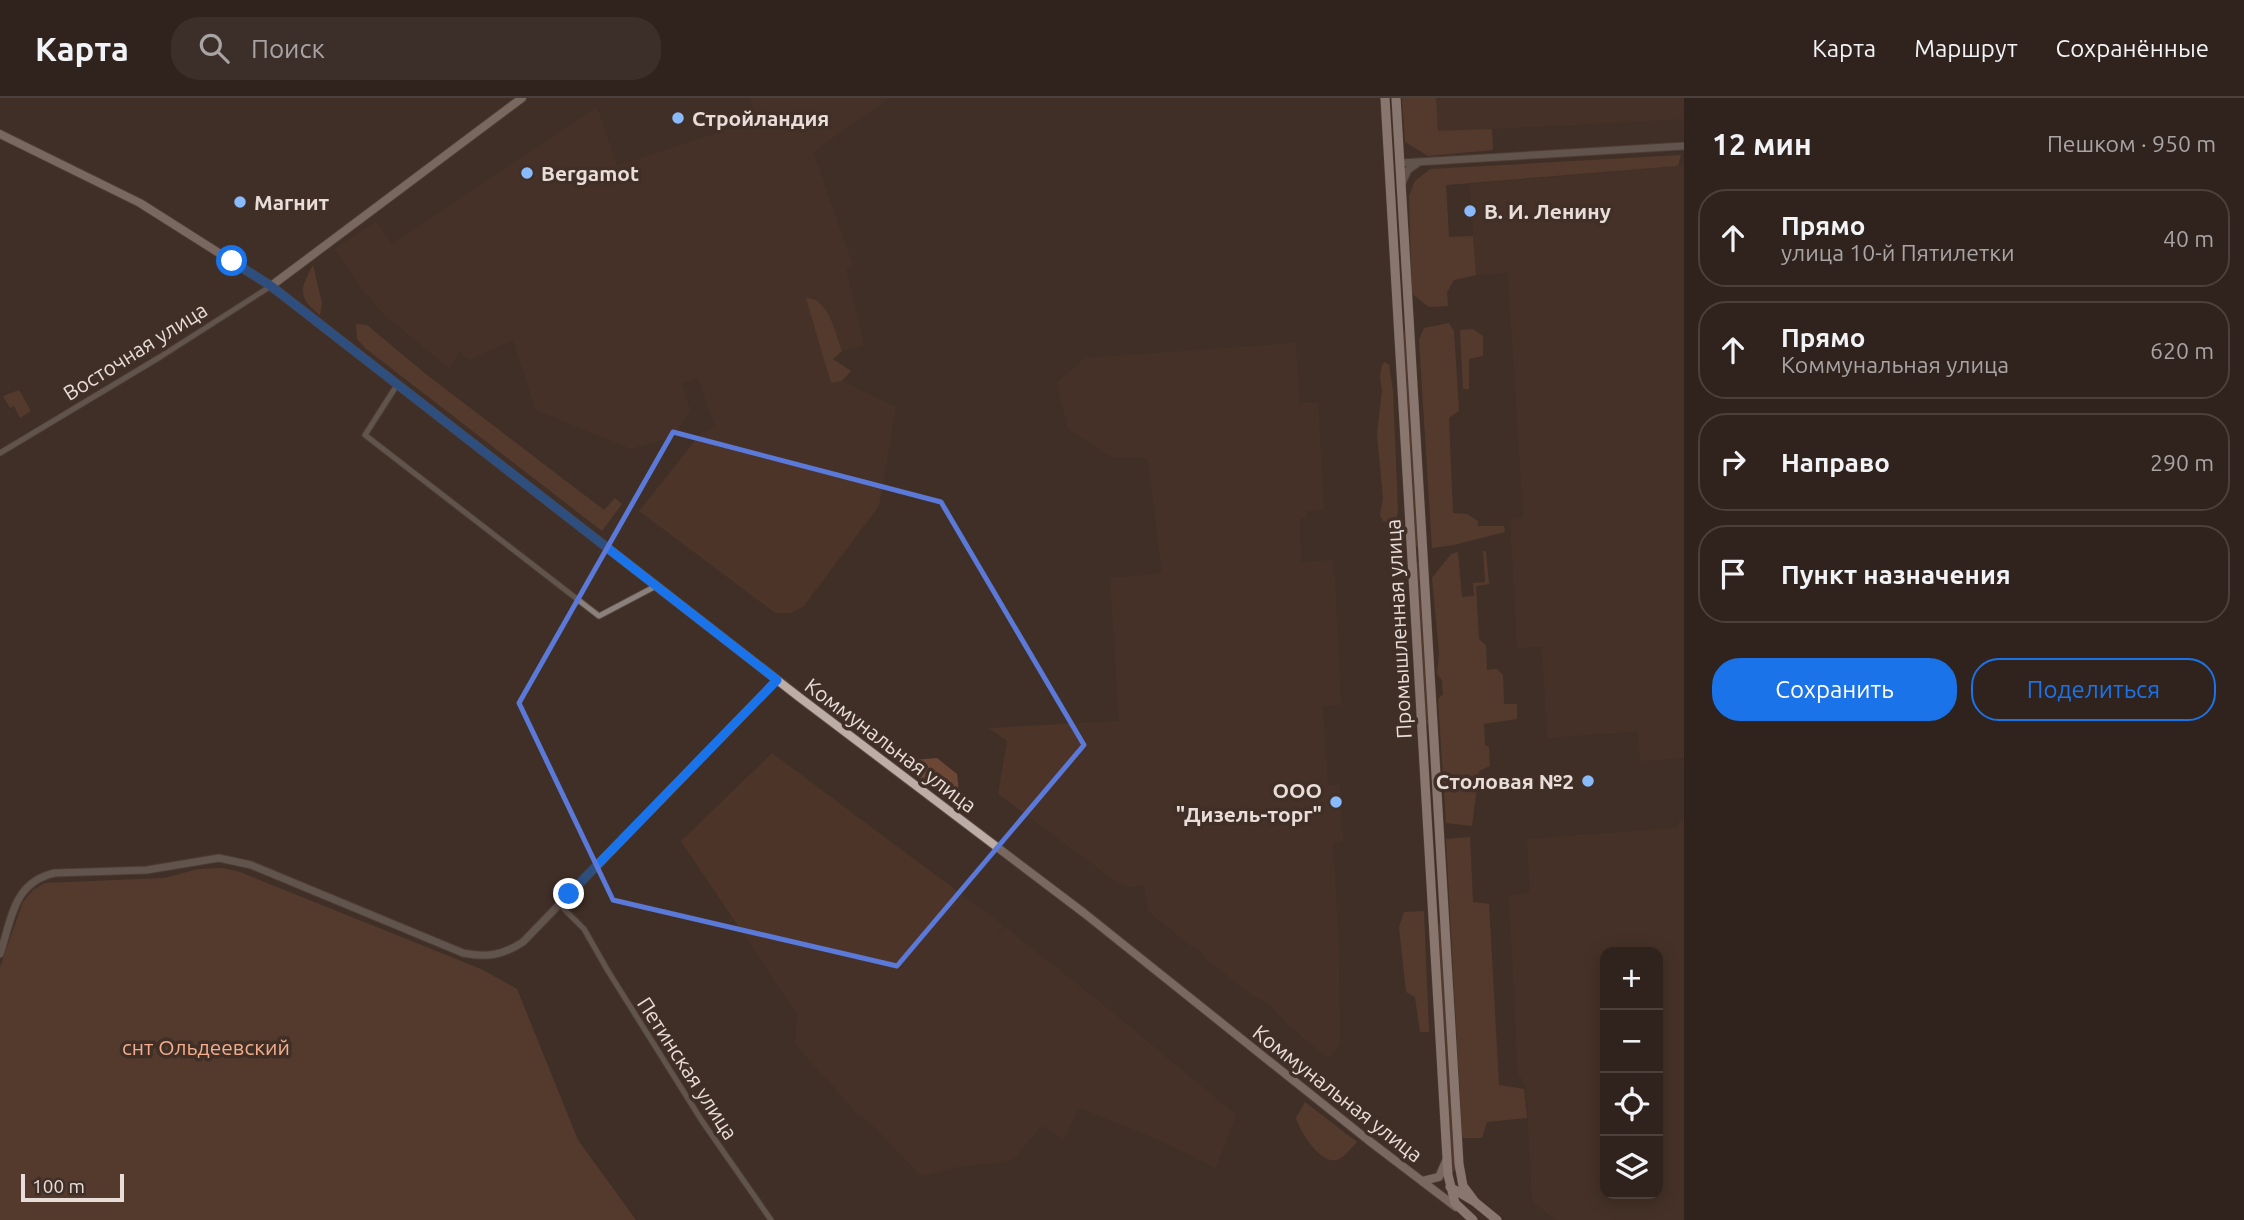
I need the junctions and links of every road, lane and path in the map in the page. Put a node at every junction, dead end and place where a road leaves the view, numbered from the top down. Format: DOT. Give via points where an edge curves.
graph roads {
  1 [pos="522,98"];
  2 [pos="1385,98"];
  3 [pos="1396,98"];
  4 [pos="0,134"];
  5 [pos="1684,146"];
  6 [pos="1418,162"];
  7 [pos="1400,163"];
  8 [pos="1389,164"];
  9 [pos="1401,187"];
  10 [pos="271,286"];
  11 [pos="1398,319"];
  12 [pos="1409,319"];
  13 [pos="397,385"];
  14 [pos="0,453"];
  15 [pos="1423,553"];
  16 [pos="1411,554"];
  17 [pos="656,586"];
  18 [pos="777,680"];
  19 [pos="1434,736"];
  20 [pos="1422,737"];
  21 [pos="1439,831"];
  22 [pos="1428,832"];
  23 [pos="1432,902"];
  24 [pos="1443,902"];
  25 [pos="559,904"];
  26 [pos="0,954"];
  27 [pos="1447,1157"];
  28 [pos="1461,1178"];
  29 [pos="1422,1181"];
  30 [pos="1450,1187"];
  31 [pos="1475,1202"];
  32 [pos="1459,1209"];
  33 [pos="771,1220"];
  34 [pos="1473,1220"];
  35 [pos="1497,1220"];
  1 -- 10 [label="main road, Восточная улица"];
  2 -- 8 [label="main road, Промышленная улица"];
  3 -- 7 [label="main road, Промышленная улица"];
  4 -- 10 [label="main road, Коммунальная улица" via="140,203"];
  5 -- 6 [label="street"];
  6 -- 7 [label="street"];
  6 -- 9 [label="street" via="1408,170"];
  7 -- 8 [label="main road"];
  7 -- 9 [label="main road, Промышленная улица"];
  8 -- 11 [label="main road, Промышленная улица"];
  9 -- 12 [label="main road, Промышленная улица"];
  10 -- 13 [label="main road, Коммунальная улица"];
  10 -- 14 [label="street, Восточная улица"];
  11 -- 12 [label="main road"];
  11 -- 16 [label="main road, Промышленная улица"];
  12 -- 15 [label="main road, Промышленная улица"];
  13 -- 17 [label="main road, Коммунальная улица"];
  13 -- 17 [label="street" via="365,435 599,616"];
  15 -- 16 [label="main road"];
  15 -- 19 [label="main road, Промышленная улица"];
  16 -- 20 [label="main road, Промышленная улица"];
  17 -- 18 [label="main road, Коммунальная улица"];
  18 -- 25 [label="street"];
  18 -- 29 [label="main road, Коммунальная улица" via="1083,913"];
  19 -- 20 [label="main road"];
  19 -- 21 [label="main road, Промышленная улица"];
  20 -- 22 [label="main road, Промышленная улица"];
  21 -- 22 [label="main road"];
  21 -- 24 [label="main road, Промышленная улица"];
  22 -- 23 [label="main road, Промышленная улица"];
  23 -- 24 [label="main road"];
  23 -- 27 [label="main road, Промышленная улица"];
  24 -- 28 [label="main road, Промышленная улица"];
  25 -- 26 [label="street" via="523,942 510,950 477,956 251,865 202,859 147,870 41,876 18,899"];
  25 -- 33 [label="street, Петинская улица" via="584,929 702,1121"];
  27 -- 29 [label="main road" via="1440,1177"];
  27 -- 30 [label="main road, Промышленная улица"];
  28 -- 30 [label="main road"];
  28 -- 31 [label="main road, Промышленная улица"];
  29 -- 30 [label="main road, Промышленная улица"];
  29 -- 32 [label="main road, Промышленная улица"];
  30 -- 31 [label="main road, Промышленная улица"];
  30 -- 32 [label="main road, Промышленная улица"];
  31 -- 35 [label="main road, Промышленная улица"];
  32 -- 34 [label="main road, Промышленная улица"];
}
